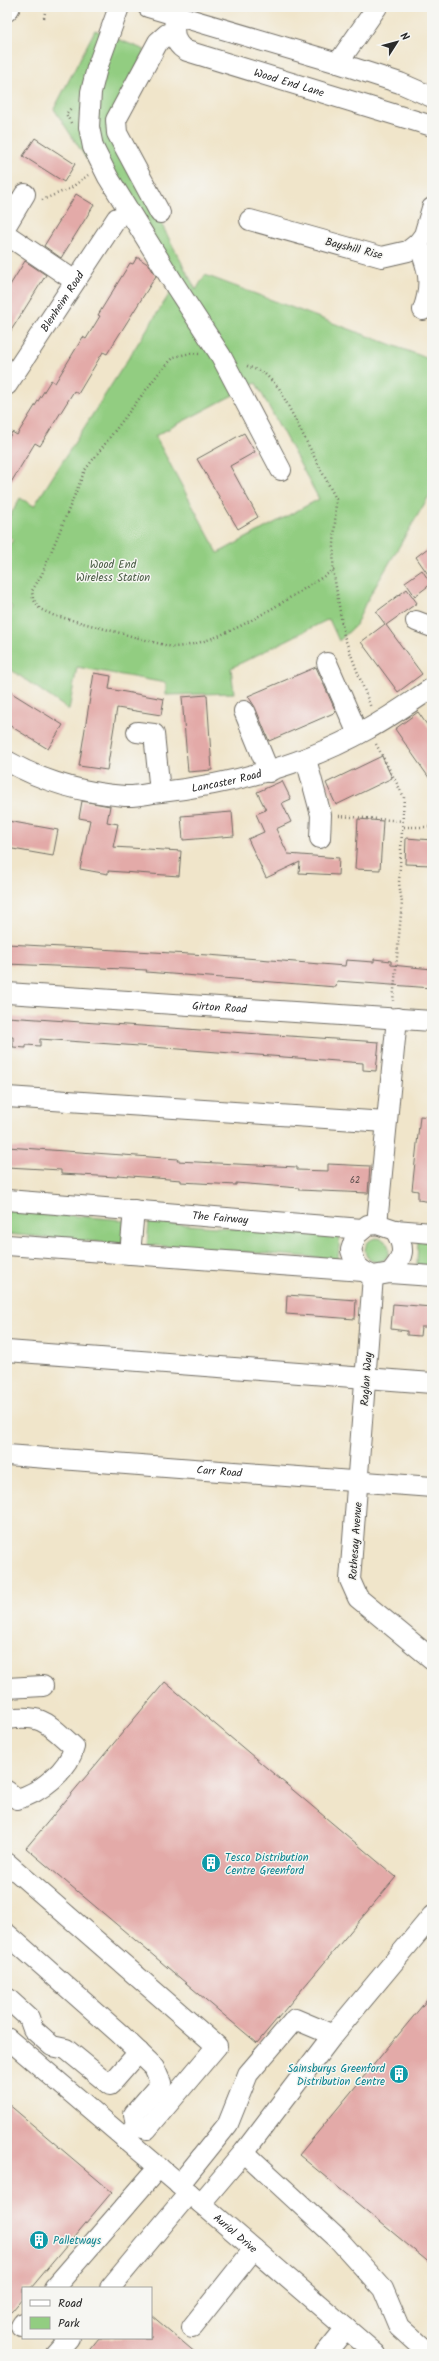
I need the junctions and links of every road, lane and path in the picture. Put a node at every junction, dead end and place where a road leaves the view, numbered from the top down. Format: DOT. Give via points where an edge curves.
graph roads {
  1 [pos="10,7"];
  2 [pos="46,7"];
  3 [pos="119,7"];
  4 [pos="148,7"];
  5 [pos="377,7"];
  6 [pos="7,11"];
  7 [pos="44,18"];
  8 [pos="175,24"];
  9 [pos="338,63"];
  10 [pos="432,97"];
  11 [pos="432,126"];
  12 [pos="94,171"];
  13 [pos="25,194"];
  14 [pos="432,208"];
  15 [pos="160,212"];
  16 [pos="117,218"];
  17 [pos="250,220"];
  18 [pos="7,224"];
  19 [pos="7,235"];
  20 [pos="418,243"];
  21 [pos="74,281"];
  22 [pos="423,310"];
  23 [pos="221,356"];
  24 [pos="7,385"];
  25 [pos="281,470"];
  26 [pos="334,570"];
  27 [pos="327,663"];
  28 [pos="432,689"];
  29 [pos="244,711"];
  30 [pos="376,724"];
  31 [pos="137,732"];
  32 [pos="358,734"];
  33 [pos="380,750"];
  34 [pos="306,759"];
  35 [pos="7,761"];
  36 [pos="269,772"];
  37 [pos="160,792"];
  38 [pos="321,815"];
  39 [pos="404,821"];
  40 [pos="404,826"];
  41 [pos="432,827"];
  42 [pos="320,838"];
  43 [pos="7,993"];
  44 [pos="394,1018"];
  45 [pos="432,1021"];
  46 [pos="7,1097"];
  47 [pos="386,1122"];
  48 [pos="7,1200"];
  49 [pos="134,1210"];
  50 [pos="378,1228"];
  51 [pos="432,1233"];
  52 [pos="7,1245"];
  53 [pos="130,1254"];
  54 [pos="375,1274"];
  55 [pos="432,1276"];
  56 [pos="7,1351"];
  57 [pos="366,1378"];
  58 [pos="432,1383"];
  59 [pos="7,1455"];
  60 [pos="359,1482"];
  61 [pos="432,1487"];
  62 [pos="432,1659"];
  63 [pos="42,1686"];
  64 [pos="7,1688"];
  65 [pos="7,1719"];
  66 [pos="7,1791"];
  67 [pos="7,1863"];
  68 [pos="432,1916"];
  69 [pos="7,1934"];
  70 [pos="7,1998"];
  71 [pos="333,2034"];
  72 [pos="7,2038"];
  73 [pos="139,2052"];
  74 [pos="156,2104"];
  75 [pos="130,2133"];
  76 [pos="244,2152"];
  77 [pos="159,2167"];
  78 [pos="190,2194"];
  79 [pos="254,2249"];
  80 [pos="55,2287"];
  81 [pos="111,2287"];
  82 [pos="192,2327"];
  83 [pos="346,2328"];
  84 [pos="68,2339"];
  85 [pos="55,2354"];
  86 [pos="325,2354"];
  87 [pos="376,2354"];
  88 [pos="430,2354"];
  1 -- 6 [label="street"];
  2 -- 7 [label="path"];
  3 -- 23 [label="street" via="91,92 89,127 93,147 108,177 160,262"];
  4 -- 8 [label="street"];
  5 -- 9 [label="street"];
  8 -- 9 [label="street"];
  8 -- 11 [label="street, Wood End Lane" via="179,45 186,51"];
  8 -- 15 [label="street" via="158,42 116,120 117,134"];
  9 -- 10 [label="street" via="400,83"];
  12 -- 13 [label="path" via="71,188 43,200"];
  13 -- 18 [label="street"];
  14 -- 20 [label="street" via="424,235"];
  16 -- 21 [label="street, Blenheim Road"];
  17 -- 20 [label="street, Bayshill Rise" via="382,257 408,251"];
  19 -- 21 [label="street"];
  20 -- 22 [label="street" via="429,269 428,298"];
  21 -- 24 [label="street, Blenheim Road"];
  23 -- 25 [label="street"];
  23 -- 26 [label="path" via="264,373 279,388 336,499"];
  23 -- 26 [label="path" via="191,353 174,357 158,374 85,470 32,591 33,599 40,609 53,615 172,647 187,647 241,625"];
  26 -- 30 [label="path" via="344,636"];
  27 -- 32 [label="street"];
  28 -- 30 [label="street, Lancaster Road"];
  29 -- 36 [label="street"];
  30 -- 32 [label="street, Lancaster Road"];
  31 -- 37 [label="street" via="154,734"];
  32 -- 34 [label="street, Lancaster Road"];
  33 -- 39 [label="path" via="404,798"];
  34 -- 36 [label="street, Lancaster Road"];
  34 -- 38 [label="street"];
  35 -- 37 [label="street, Lancaster Road" via="29,774 67,787 126,796"];
  36 -- 37 [label="street, Lancaster Road" via="193,789"];
  38 -- 39 [label="path"];
  38 -- 42 [label="street"];
  39 -- 40 [label="path"];
  40 -- 41 [label="path"];
  40 -- 44 [label="path" via="399,883 402,904"];
  43 -- 44 [label="street, Girton Road"];
  44 -- 45 [label="street, Girton Road"];
  44 -- 47 [label="street"];
  46 -- 47 [label="street"];
  47 -- 50 [label="street"];
  48 -- 49 [label="street, The Fairway"];
  49 -- 50 [label="street, The Fairway"];
  49 -- 53 [label="street"];
  50 -- 51 [label="street, The Fairway"];
  50 -- 54 [label="street" via="352,1241 351,1250 356,1265"];
  50 -- 54 [label="street" via="402,1242 402,1254 399,1263"];
  52 -- 53 [label="street"];
  53 -- 54 [label="street"];
  54 -- 55 [label="street"];
  54 -- 57 [label="street, Raglan Way"];
  56 -- 57 [label="street"];
  57 -- 58 [label="street"];
  57 -- 60 [label="street, Raglan Way"];
  59 -- 60 [label="street, Carr Road"];
  60 -- 61 [label="street, Carr Road"];
  60 -- 62 [label="street, Rothesay Avenue" via="350,1580 358,1598"];
  63 -- 64 [label="street"];
  65 -- 66 [label="street" via="28,1716 43,1720 74,1747 72,1758 53,1778 28,1796 17,1799"];
  67 -- 74 [label="street" via="217,2046"];
  68 -- 71 [label="street"];
  69 -- 73 [label="street"];
  70 -- 73 [label="street" via="29,2018 33,2029 52,2046 66,2049 110,2085"];
  71 -- 76 [label="street"];
  71 -- 78 [label="street" via="295,2019 248,2074 228,2124"];
  72 -- 75 [label="street, Auriol Drive"];
  73 -- 74 [label="street" via="154,2067 161,2084"];
  74 -- 75 [label="street" via="134,2114"];
  75 -- 77 [label="street, Auriol Drive"];
  76 -- 78 [label="street"];
  76 -- 88 [label="street" via="338,2238 383,2289 399,2327"];
  77 -- 78 [label="street, Auriol Drive"];
  77 -- 80 [label="street"];
  78 -- 79 [label="street, Auriol Drive"];
  78 -- 81 [label="street"];
  79 -- 82 [label="street"];
  79 -- 83 [label="street, Auriol Drive"];
  83 -- 86 [label="street"];
  83 -- 87 [label="street, Auriol Drive"];
  84 -- 85 [label="street"];
}
